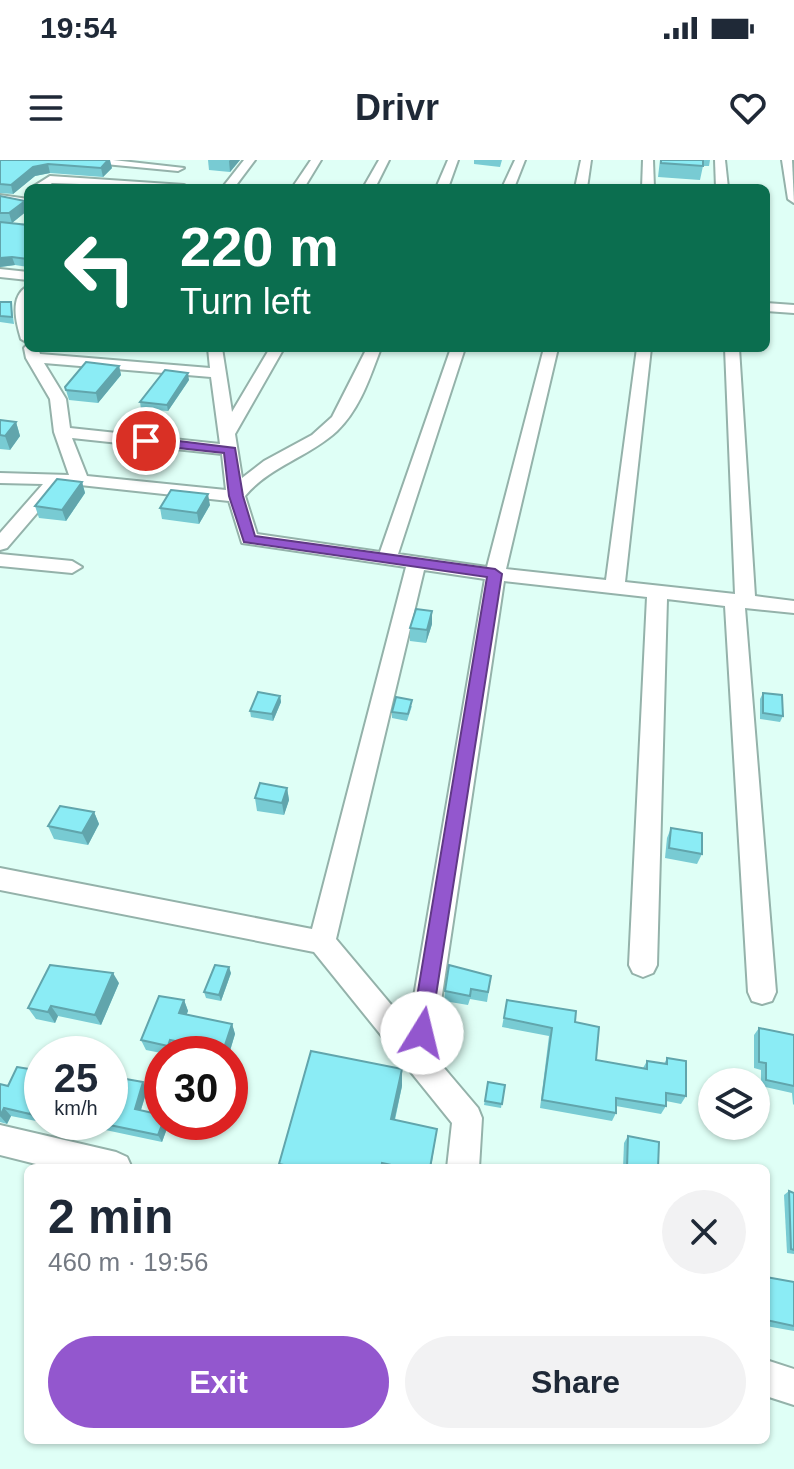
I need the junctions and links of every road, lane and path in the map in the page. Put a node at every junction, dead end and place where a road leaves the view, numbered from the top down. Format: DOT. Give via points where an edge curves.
graph roads {
  1 [pos="68,160"];
  2 [pos="250,160"];
  3 [pos="316,160"];
  4 [pos="384,160"];
  5 [pos="453,160"];
  6 [pos="520,160"];
  7 [pos="586,160"];
  8 [pos="648,160"];
  9 [pos="720,160"];
  10 [pos="787,160"];
  11 [pos="179,164"];
  12 [pos="43,184"];
  13 [pos="124,184"];
  14 [pos="183,184"];
  15 [pos="231,184"];
  16 [pos="301,184"];
  17 [pos="371,184"];
  18 [pos="444,184"];
  19 [pos="510,184"];
  20 [pos="582,184"];
  21 [pos="648,184"];
  22 [pos="722,184"];
  23 [pos="0,199"];
  24 [pos="794,199"];
  25 [pos="24,200"];
  26 [pos="0,273"];
  27 [pos="24,276"];
  28 [pos="24,297"];
  29 [pos="770,307"];
  30 [pos="794,309"];
  31 [pos="24,325"];
  32 [pos="216,352"];
  33 [pos="275,352"];
  34 [pos="372,352"];
  35 [pos="457,352"];
  36 [pos="550,352"];
  37 [pos="644,352"];
  38 [pos="732,352"];
  39 [pos="42,353"];
  40 [pos="219,373"];
  41 [pos="62,432"];
  42 [pos="229,442"];
  43 [pos="0,478"];
  44 [pos="80,480"];
  45 [pos="55,481"];
  46 [pos="236,496"];
  47 [pos="0,544"];
  48 [pos="0,560"];
  49 [pos="387,560"];
  50 [pos="416,564"];
  51 [pos="72,567"];
  52 [pos="495,574"];
  53 [pos="615,587"];
  54 [pos="657,592"];
  55 [pos="740,601"];
  56 [pos="794,607"];
  57 [pos="0,879"];
  58 [pos="322,942"];
  59 [pos="643,965"];
  60 [pos="762,992"];
  61 [pos="418,1059"];
  62 [pos="0,1140"];
  63 [pos="99,1164"];
  64 [pos="463,1164"];
  65 [pos="770,1379"];
  66 [pos="794,1387"];
  1 -- 11 [label="street"];
  2 -- 15 [label="street"];
  3 -- 16 [label="street"];
  4 -- 17 [label="street"];
  5 -- 18 [label="street"];
  6 -- 19 [label="street"];
  7 -- 20 [label="street"];
  8 -- 21 [label="street"];
  9 -- 22 [label="street"];
  10 -- 24 [label="street"];
  11 -- 14 [label="street"];
  12 -- 13 [label="street" via="50,179"];
  23 -- 25 [label="street"];
  26 -- 27 [label="street"];
  28 -- 31 [label="street"];
  29 -- 30 [label="street"];
  32 -- 40 [label="street"];
  33 -- 42 [label="street"];
  34 -- 46 [label="street" via="346,412 329,429 252,474"];
  35 -- 49 [label="street"];
  36 -- 52 [label="street"];
  37 -- 53 [label="street"];
  38 -- 55 [label="street"];
  39 -- 40 [label="street"];
  39 -- 41 [label="street" via="58,399"];
  40 -- 42 [label="street"];
  41 -- 42 [label="street"];
  41 -- 44 [label="street"];
  42 -- 46 [label="street"];
  43 -- 45 [label="street"];
  44 -- 45 [label="street"];
  44 -- 46 [label="street"];
  45 -- 47 [label="street"];
  46 -- 49 [label="street" via="249,539"];
  48 -- 51 [label="street"];
  49 -- 50 [label="street"];
  50 -- 52 [label="street"];
  50 -- 58 [label="street"];
  52 -- 53 [label="street"];
  52 -- 61 [label="street"];
  53 -- 54 [label="street"];
  54 -- 55 [label="street"];
  54 -- 59 [label="street"];
  55 -- 56 [label="street"];
  55 -- 60 [label="street"];
  57 -- 58 [label="street"];
  58 -- 61 [label="street"];
  61 -- 64 [label="street" via="467,1118"];
  62 -- 63 [label="street"];
  65 -- 66 [label="street"];
}
